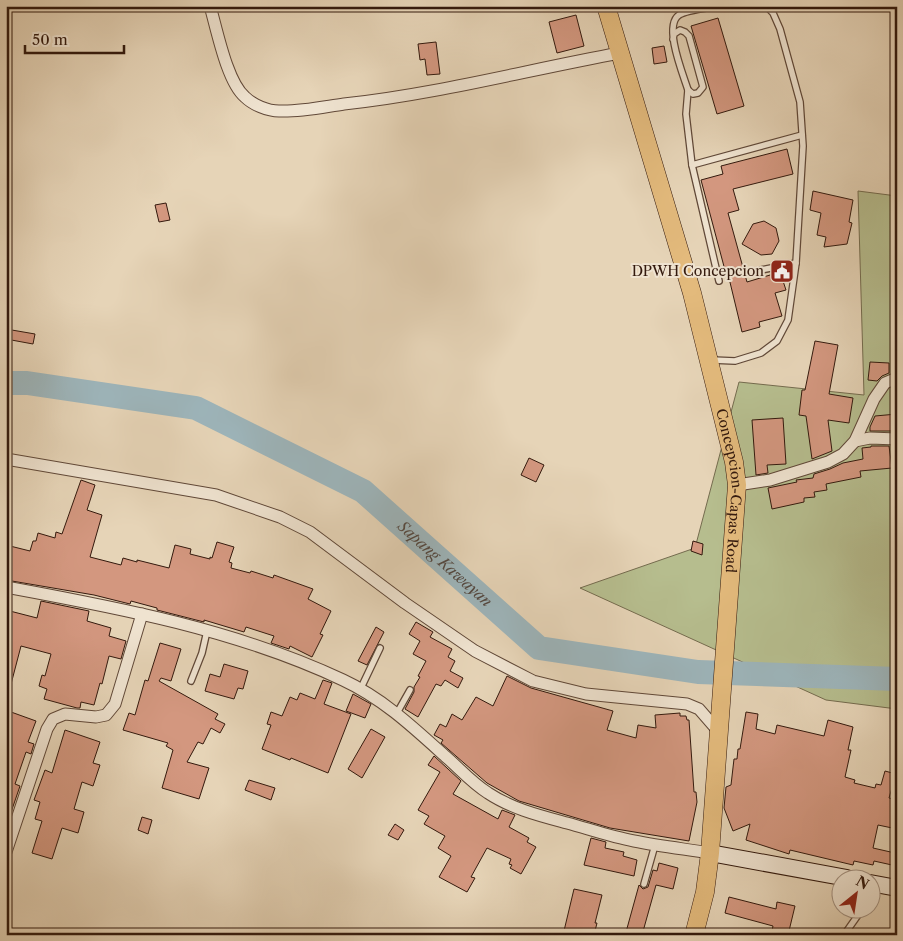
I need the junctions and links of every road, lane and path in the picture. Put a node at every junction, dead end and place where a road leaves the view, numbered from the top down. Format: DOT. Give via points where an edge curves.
graph roads {
  1 [pos="210,6"];
  2 [pos="606,6"];
  3 [pos="718,6"];
  4 [pos="766,6"];
  5 [pos="673,39"];
  6 [pos="620,53"];
  7 [pos="688,90"];
  8 [pos="802,135"];
  9 [pos="692,165"];
  10 [pos="796,263"];
  11 [pos="751,272"];
  12 [pos="719,281"];
  13 [pos="708,360"];
  14 [pos="897,378"];
  15 [pos="897,439"];
  16 [pos="854,441"];
  17 [pos="6,459"];
  18 [pos="737,485"];
  19 [pos="6,587"];
  20 [pos="142,614"];
  21 [pos="207,631"];
  22 [pos="380,648"];
  23 [pos="191,681"];
  24 [pos="360,690"];
  25 [pos="410,690"];
  26 [pos="397,714"];
  27 [pos="720,723"];
  28 [pos="655,845"];
  29 [pos="6,852"];
  30 [pos="710,853"];
  31 [pos="830,875"];
  32 [pos="644,884"];
  33 [pos="880,887"];
  34 [pos="897,888"];
  35 [pos="856,918"];
  36 [pos="694,935"];
  37 [pos="844,935"];
  1 -- 6 [label="street" via="234,84 258,106 278,112 468,85"];
  2 -- 6 [label="main road, Concepcion-Capas Road"];
  3 -- 5 [label="lane" via="681,13 672,24"];
  4 -- 8 [label="lane" via="780,29 800,102"];
  5 -- 7 [label="lane"];
  5 -- 7 [label="lane" via="674,34 683,30 688,36 703,87 696,94"];
  6 -- 13 [label="main road, Concepcion-Capas Road" via="692,293"];
  7 -- 9 [label="lane" via="686,114"];
  8 -- 9 [label="lane"];
  8 -- 10 [label="lane"];
  9 -- 12 [label="lane"];
  10 -- 11 [label="lane"];
  10 -- 13 [label="lane" via="788,320 777,341 761,353 735,361"];
  13 -- 18 [label="main road, Concepcion-Capas Road"];
  14 -- 16 [label="street" via="885,384 874,399"];
  15 -- 16 [label="street"];
  16 -- 18 [label="street" via="843,454 828,462 770,480"];
  17 -- 27 [label="street" via="216,495 280,517 310,532 404,604 475,651 533,681 586,694 687,704"];
  18 -- 27 [label="main road, Concepcion-Capas Road"];
  19 -- 20 [label="street"];
  20 -- 21 [label="street"];
  20 -- 29 [label="street" via="115,704 106,715 65,714 53,719"];
  21 -- 23 [label="lane"];
  21 -- 24 [label="street" via="309,665"];
  22 -- 24 [label="lane"];
  24 -- 26 [label="street"];
  25 -- 26 [label="lane"];
  26 -- 28 [label="street" via="467,777 510,805"];
  27 -- 30 [label="main road, Concepcion-Capas Road"];
  28 -- 30 [label="street"];
  28 -- 32 [label="lane"];
  30 -- 31 [label="main road"];
  30 -- 36 [label="main road, Concepcion-Capas Road" via="705,892"];
  33 -- 34 [label="main road"];
  35 -- 37 [label="lane"];
}
